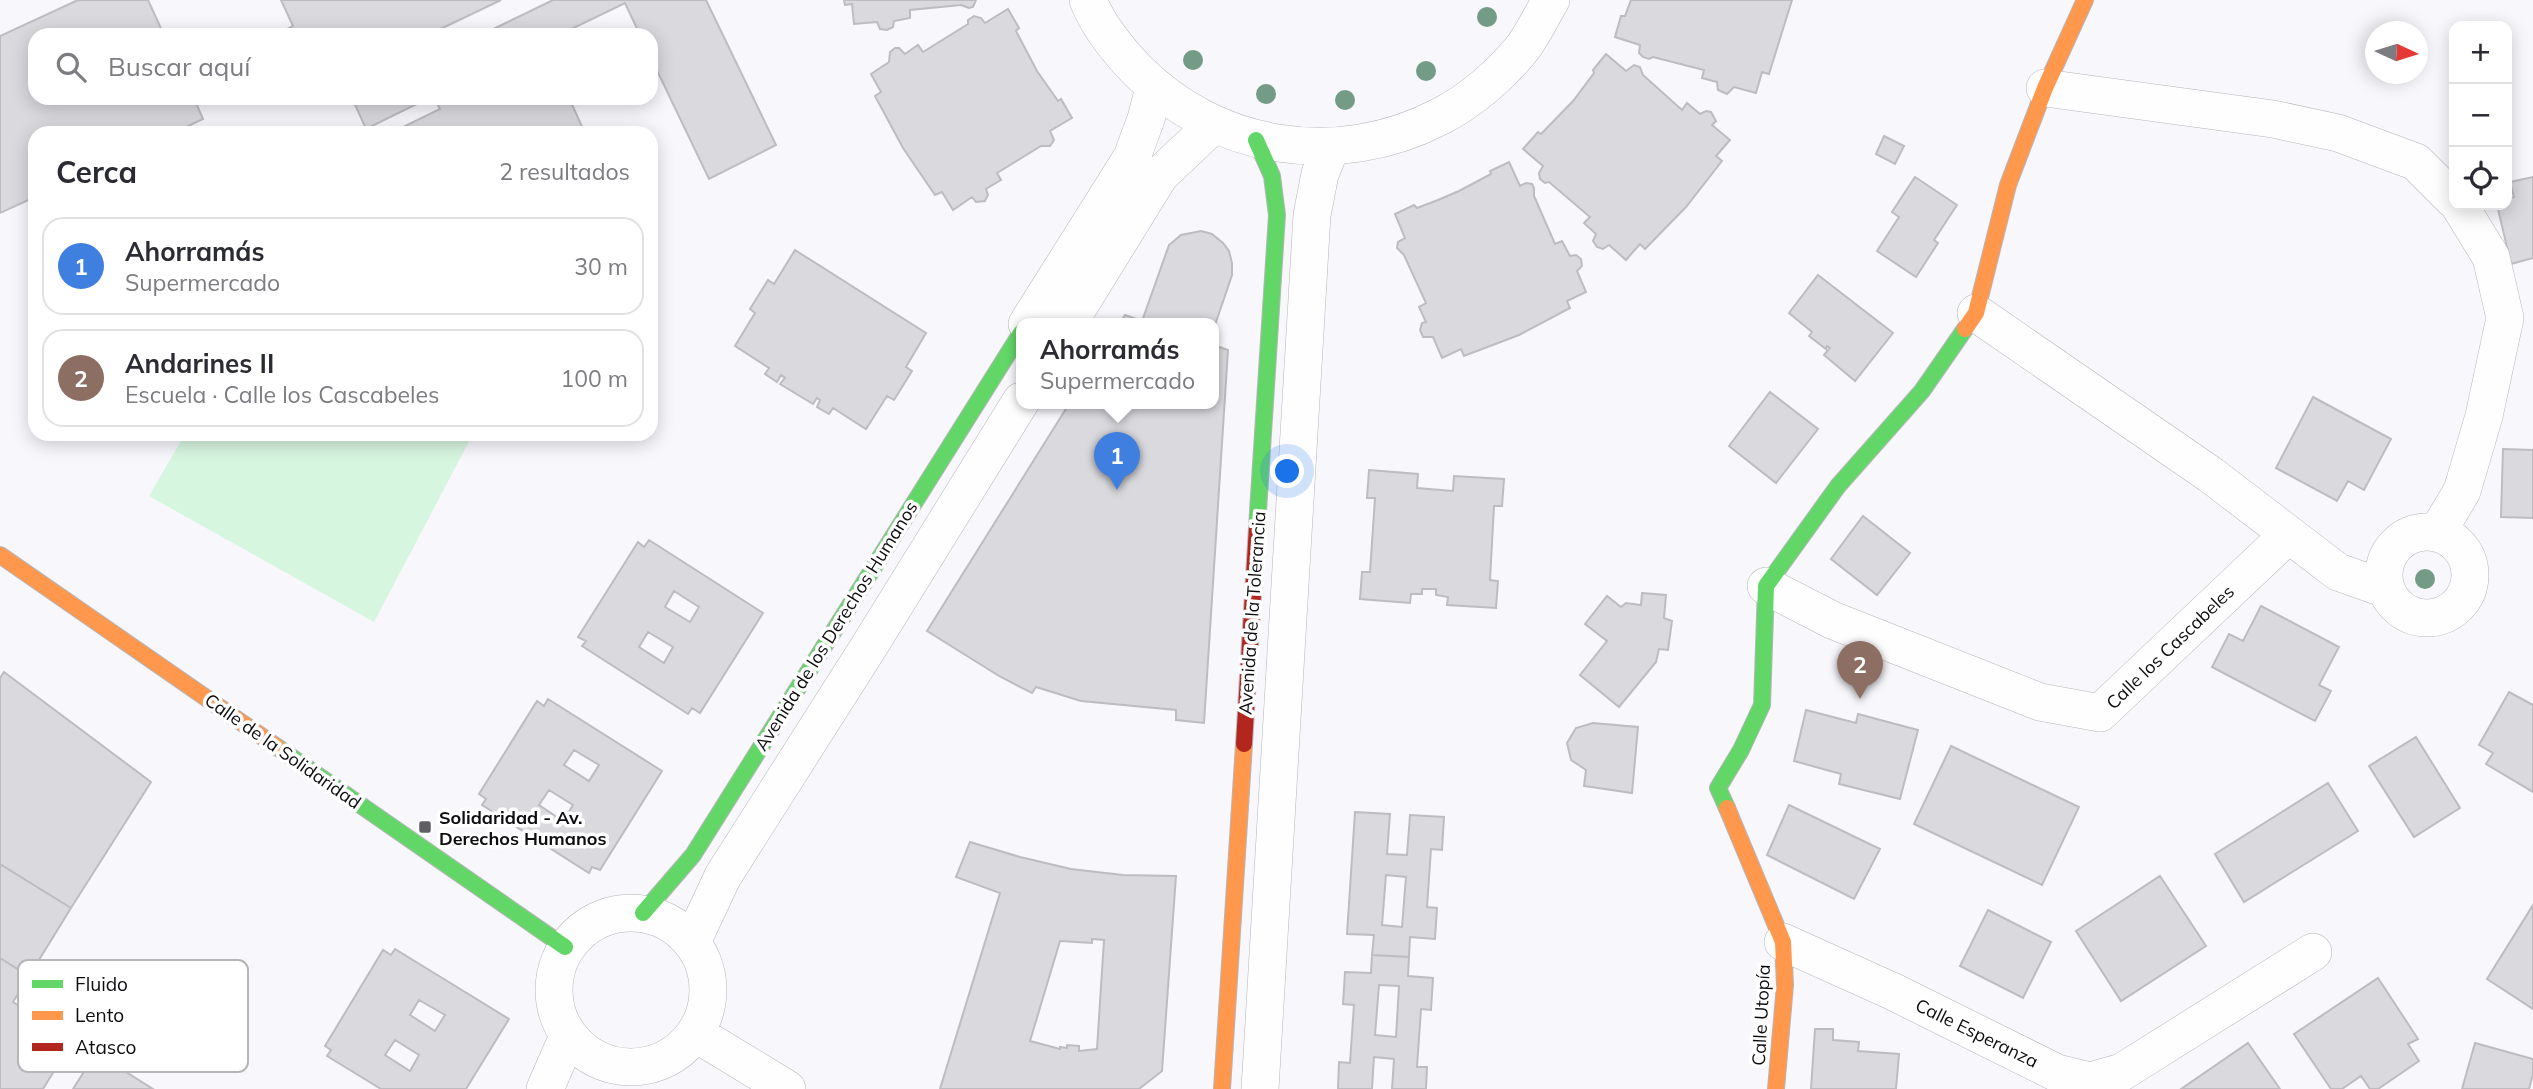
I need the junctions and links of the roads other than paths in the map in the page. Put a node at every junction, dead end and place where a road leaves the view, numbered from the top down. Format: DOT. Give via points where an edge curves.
graph roads {
  1 [pos="1088,0"];
  2 [pos="1551,0"];
  3 [pos="2085,0"];
  4 [pos="1154,88"];
  5 [pos="2045,88"];
  6 [pos="1213,125"];
  7 [pos="1256,140"];
  8 [pos="1331,147"];
  9 [pos="2449,195"];
  10 [pos="2462,210"];
  11 [pos="1976,313"];
  12 [pos="1031,318"];
  13 [pos="1073,318"];
  14 [pos="1016,341"];
  15 [pos="1016,409"];
  16 [pos="2437,533"];
  17 [pos="2288,535"];
  18 [pos="0,555"];
  19 [pos="1766,586"];
  20 [pos="2386,589"];
  21 [pos="643,913"];
  22 [pos="692,942"];
  23 [pos="1783,942"];
  24 [pos="565,947"];
  25 [pos="2313,952"];
  26 [pos="695,1033"];
  27 [pos="568,1036"];
  28 [pos="606,1078"];
  29 [pos="545,1089"];
  30 [pos="787,1089"];
  31 [pos="1222,1089"];
  32 [pos="1259,1089"];
  33 [pos="1776,1089"];
  1 -- 4 [label="street" via="1120,52"];
  2 -- 8 [label="street" via="1524,46 1485,87 1406,132"];
  3 -- 5 [label="street"];
  4 -- 6 [label="street"];
  4 -- 12 [label="street" via="1132,157"];
  5 -- 9 [label="street" via="2273,119 2338,133 2416,162"];
  5 -- 11 [label="street" via="2008,185"];
  6 -- 7 [label="street"];
  6 -- 13 [label="street" via="1160,175"];
  7 -- 8 [label="street"];
  7 -- 31 [label="street, Avenida de la Tolerancia" via="1272,176 1277,215"];
  8 -- 32 [label="street, Avenida de la Tolerancia" via="1312,215"];
  10 -- 16 [label="street" via="2491,257 2505,318 2462,491"];
  11 -- 17 [label="street" via="2211,475"];
  11 -- 19 [label="street" via="1922,391 1838,486"];
  14 -- 21 [label="street, Avenida de los Derechos Humanos" via="693,855"];
  15 -- 22 [label="street" via="723,876"];
  16 -- 20 [label="street" via="2423,532 2400,541 2385,567"];
  16 -- 20 [label="street" via="2461,549 2470,571 2469,586 2458,606 2445,615 2419,618 2404,612"];
  17 -- 19 [label="street, Calle los Cascabeles" via="2100,713 2040,702 1832,620"];
  17 -- 20 [label="street" via="2338,572"];
  18 -- 24 [label="street, Calle de la Solidaridad"];
  19 -- 23 [label="street" via="1762,705 1718,788"];
  21 -- 22 [label="street" via="669,922"];
  21 -- 24 [label="street" via="616,913 586,926"];
  22 -- 26 [label="street" via="706,971 707,1003"];
  23 -- 25 [label="street, Calle Esperanza" via="2057,1073 2090,1081 2122,1072"];
  23 -- 33 [label="street, Calle Utopía"];
  24 -- 27 [label="street" via="555,974 554,1006"];
  26 -- 28 [label="street" via="671,1057"];
  26 -- 30 [label="street"];
  27 -- 28 [label="street"];
  27 -- 29 [label="street"];
}
